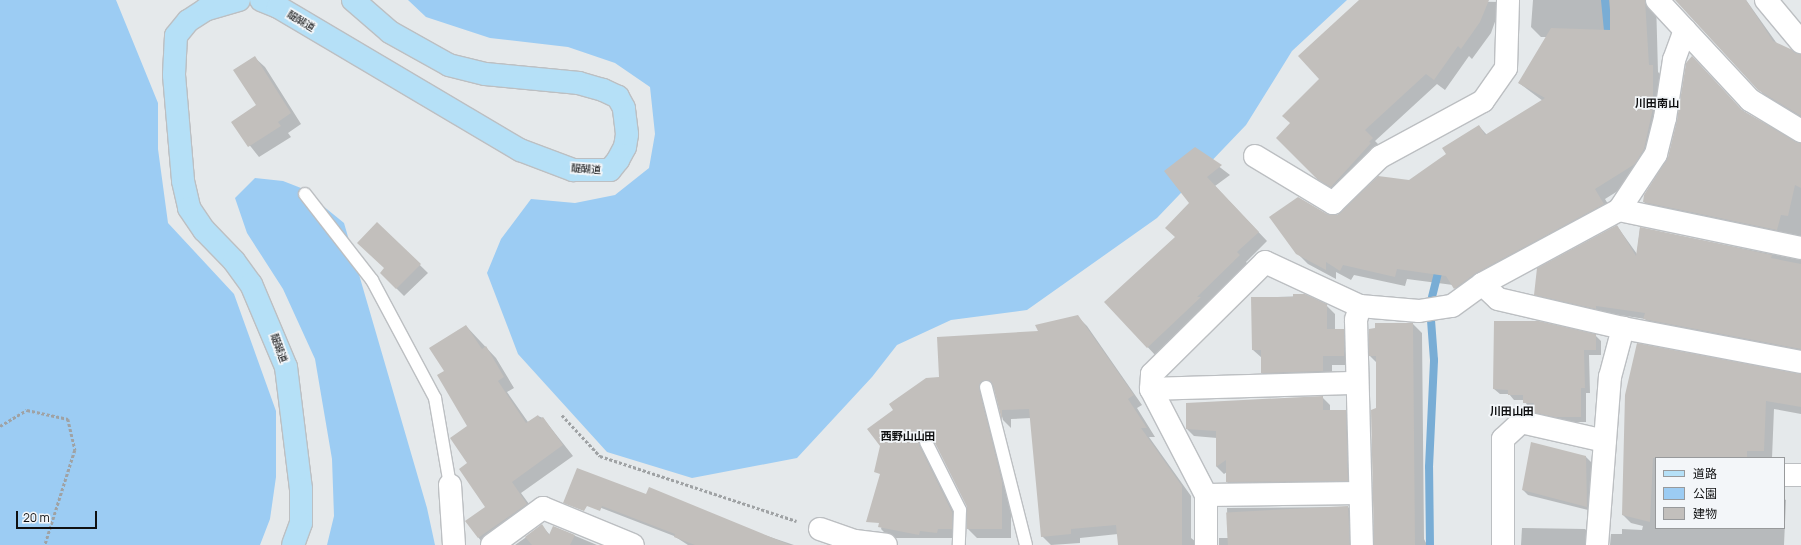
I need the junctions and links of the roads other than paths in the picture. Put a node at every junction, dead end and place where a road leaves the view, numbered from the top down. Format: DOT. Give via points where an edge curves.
graph roads {
  1 [pos="239,0"];
  2 [pos="262,0"];
  3 [pos="353,0"];
  4 [pos="1508,0"];
  5 [pos="1657,0"];
  6 [pos="1766,0"];
  7 [pos="1685,30"];
  8 [pos="1801,42"];
  9 [pos="1801,131"];
  10 [pos="1255,156"];
  11 [pos="305,194"];
  12 [pos="1619,210"];
  13 [pos="1801,248"];
  14 [pos="1482,284"];
  15 [pos="1360,306"];
  16 [pos="1623,328"];
  17 [pos="1801,362"];
  18 [pos="1357,383"];
  19 [pos="986,387"];
  20 [pos="1151,389"];
  21 [pos="1605,441"];
  22 [pos="926,442"];
  23 [pos="1785,474"];
  24 [pos="1801,475"];
  25 [pos="450,486"];
  26 [pos="1360,493"];
  27 [pos="1206,495"];
  28 [pos="820,528"];
  29 [pos="854,543"];
  30 [pos="293,545"];
  31 [pos="454,545"];
  32 [pos="492,545"];
  33 [pos="633,545"];
  34 [pos="886,545"];
  35 [pos="959,545"];
  36 [pos="1026,545"];
  37 [pos="1206,545"];
  38 [pos="1362,545"];
  39 [pos="1502,545"];
  40 [pos="1597,545"];
  1 -- 30 [label="main road, 醍醐道" via="205,10 188,21 176,36 174,75 183,181 188,208 251,284 273,331 286,367 301,489 301,523"];
  2 -- 3 [label="main road, 醍醐道" via="520,150 573,170 610,170 618,160 627,134 624,108 618,97 579,83 485,74 450,65 390,32"];
  4 -- 10 [label="street" via="1506,68 1483,101 1380,157 1333,203"];
  5 -- 7 [label="street"];
  6 -- 8 [label="street"];
  7 -- 9 [label="street" via="1750,100"];
  7 -- 12 [label="street" via="1674,60 1665,118 1656,154"];
  11 -- 25 [label="lane" via="372,280 435,398"];
  12 -- 13 [label="street"];
  12 -- 14 [label="street"];
  14 -- 15 [label="street" via="1452,306 1419,311"];
  14 -- 16 [label="street" via="1498,299"];
  15 -- 18 [label="street" via="1356,320"];
  15 -- 20 [label="street" via="1265,262 1152,374"];
  16 -- 17 [label="street"];
  16 -- 21 [label="street" via="1610,376"];
  18 -- 20 [label="street"];
  18 -- 26 [label="street"];
  19 -- 36 [label="lane"];
  20 -- 27 [label="street"];
  21 -- 39 [label="street" via="1521,422 1503,439"];
  21 -- 40 [label="street"];
  22 -- 35 [label="lane" via="960,510"];
  23 -- 24 [label="street"];
  25 -- 31 [label="street"];
  26 -- 27 [label="street"];
  26 -- 38 [label="street"];
  27 -- 37 [label="street"];
  28 -- 29 [label="street"];
  29 -- 34 [label="street"];
  32 -- 33 [label="street" via="543,508"];
}
